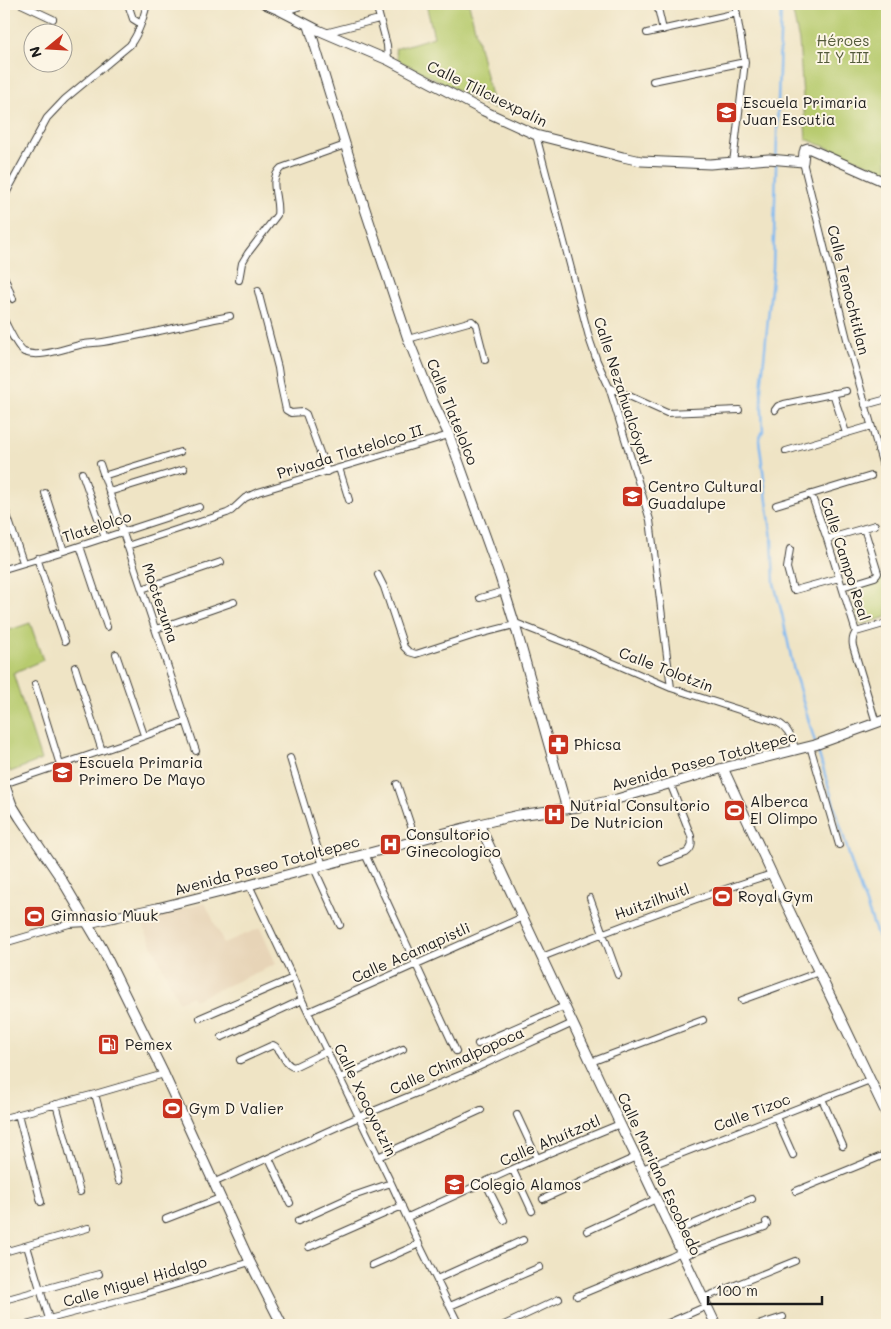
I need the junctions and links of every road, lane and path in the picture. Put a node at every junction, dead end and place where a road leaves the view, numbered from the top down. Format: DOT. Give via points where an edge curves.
graph roads {
  1 [pos="21,4"];
  2 [pos="128,4"];
  3 [pos="147,4"];
  4 [pos="265,4"];
  5 [pos="307,4"];
  6 [pos="376,4"];
  7 [pos="657,4"];
  8 [pos="735,4"];
  9 [pos="282,9"];
  10 [pos="737,13"];
  11 [pos="53,19"];
  12 [pos="379,19"];
  13 [pos="141,24"];
  14 [pos="308,26"];
  15 [pos="663,30"];
  16 [pos="325,33"];
  17 [pos="647,33"];
  18 [pos="388,60"];
  19 [pos="745,62"];
  20 [pos="653,81"];
  21 [pos="536,136"];
  22 [pos="345,145"];
  23 [pos="804,156"];
  24 [pos="733,163"];
  25 [pos="887,183"];
  26 [pos="4,197"];
  27 [pos="4,276"];
  28 [pos="239,280"];
  29 [pos="258,292"];
  30 [pos="13,300"];
  31 [pos="230,316"];
  32 [pos="4,320"];
  33 [pos="408,339"];
  34 [pos="485,360"];
  35 [pos="609,387"];
  36 [pos="846,391"];
  37 [pos="833,394"];
  38 [pos="887,399"];
  39 [pos="865,405"];
  40 [pos="739,410"];
  41 [pos="775,410"];
  42 [pos="871,426"];
  43 [pos="846,433"];
  44 [pos="449,435"];
  45 [pos="887,448"];
  46 [pos="878,450"];
  47 [pos="786,451"];
  48 [pos="180,452"];
  49 [pos="100,464"];
  50 [pos="885,467"];
  51 [pos="339,468"];
  52 [pos="184,469"];
  53 [pos="327,472"];
  54 [pos="82,473"];
  55 [pos="103,476"];
  56 [pos="871,476"];
  57 [pos="887,480"];
  58 [pos="109,492"];
  59 [pos="44,493"];
  60 [pos="811,494"];
  61 [pos="350,500"];
  62 [pos="776,505"];
  63 [pos="4,506"];
  64 [pos="198,507"];
  65 [pos="875,524"];
  66 [pos="864,528"];
  67 [pos="122,532"];
  68 [pos="105,538"];
  69 [pos="827,539"];
  70 [pos="80,546"];
  71 [pos="127,546"];
  72 [pos="790,549"];
  73 [pos="64,551"];
  74 [pos="37,558"];
  75 [pos="23,562"];
  76 [pos="221,562"];
  77 [pos="4,569"];
  78 [pos="378,575"];
  79 [pos="839,578"];
  80 [pos="842,587"];
  81 [pos="142,589"];
  82 [pos="504,591"];
  83 [pos="480,598"];
  84 [pos="234,602"];
  85 [pos="887,623"];
  86 [pos="515,625"];
  87 [pos="107,627"];
  88 [pos="156,629"];
  89 [pos="856,632"];
  90 [pos="65,641"];
  91 [pos="116,654"];
  92 [pos="75,667"];
  93 [pos="35,684"];
  94 [pos="671,688"];
  95 [pos="887,719"];
  96 [pos="186,720"];
  97 [pos="876,723"];
  98 [pos="144,735"];
  99 [pos="814,745"];
  100 [pos="796,750"];
  101 [pos="102,751"];
  102 [pos="196,751"];
  103 [pos="290,758"];
  104 [pos="60,765"];
  105 [pos="723,768"];
  106 [pos="4,784"];
  107 [pos="397,784"];
  108 [pos="670,784"];
  109 [pos="568,809"];
  110 [pos="479,824"];
  111 [pos="416,841"];
  112 [pos="840,845"];
  113 [pos="365,854"];
  114 [pos="662,862"];
  115 [pos="323,866"];
  116 [pos="314,868"];
  117 [pos="772,874"];
  118 [pos="249,885"];
  119 [pos="590,898"];
  120 [pos="523,917"];
  121 [pos="88,923"];
  122 [pos="340,925"];
  123 [pos="602,933"];
  124 [pos="4,943"];
  125 [pos="542,957"];
  126 [pos="415,965"];
  127 [pos="819,972"];
  128 [pos="618,975"];
  129 [pos="293,978"];
  130 [pos="302,1000"];
  131 [pos="742,1000"];
  132 [pos="565,1006"];
  133 [pos="308,1012"];
  134 [pos="200,1018"];
  135 [pos="703,1020"];
  136 [pos="573,1023"];
  137 [pos="222,1036"];
  138 [pos="478,1044"];
  139 [pos="403,1049"];
  140 [pos="327,1051"];
  141 [pos="456,1051"];
  142 [pos="240,1060"];
  143 [pos="591,1062"];
  144 [pos="164,1074"];
  145 [pos="340,1078"];
  146 [pos="870,1080"];
  147 [pos="96,1094"];
  148 [pos="822,1099"];
  149 [pos="56,1104"];
  150 [pos="886,1109"];
  151 [pos="481,1110"];
  152 [pos="18,1114"];
  153 [pos="517,1115"];
  154 [pos="359,1117"];
  155 [pos="776,1117"];
  156 [pos="4,1118"];
  157 [pos="620,1124"];
  158 [pos="843,1146"];
  159 [pos="887,1154"];
  160 [pos="793,1156"];
  161 [pos="378,1157"];
  162 [pos="636,1157"];
  163 [pos="269,1158"];
  164 [pos="537,1158"];
  165 [pos="642,1169"];
  166 [pos="513,1170"];
  167 [pos="119,1182"];
  168 [pos="391,1182"];
  169 [pos="485,1182"];
  170 [pos="213,1183"];
  171 [pos="80,1192"];
  172 [pos="796,1192"];
  173 [pos="220,1198"];
  174 [pos="543,1199"];
  175 [pos="656,1199"];
  176 [pos="752,1199"];
  177 [pos="41,1202"];
  178 [pos="290,1203"];
  179 [pos="402,1206"];
  180 [pos="532,1212"];
  181 [pos="408,1217"];
  182 [pos="166,1218"];
  183 [pos="504,1220"];
  184 [pos="298,1221"];
  185 [pos="766,1222"];
  186 [pos="88,1228"];
  187 [pos="587,1231"];
  188 [pos="672,1233"];
  189 [pos="523,1240"];
  190 [pos="419,1244"];
  191 [pos="27,1246"];
  192 [pos="309,1247"];
  193 [pos="4,1252"];
  194 [pos="682,1254"];
  195 [pos="795,1261"];
  196 [pos="250,1262"];
  197 [pos="372,1265"];
  198 [pos="540,1267"];
  199 [pos="99,1274"];
  200 [pos="436,1278"];
  201 [pos="41,1290"];
  202 [pos="577,1296"];
  203 [pos="559,1299"];
  204 [pos="4,1300"];
  205 [pos="705,1302"];
  206 [pos="450,1306"];
  207 [pos="783,1317"];
  208 [pos="49,1319"];
  209 [pos="26,1325"];
  210 [pos="282,1325"];
  211 [pos="459,1325"];
  212 [pos="504,1325"];
  213 [pos="664,1325"];
  214 [pos="716,1325"];
  215 [pos="758,1325"];
  1 -- 11 [label="street"];
  2 -- 13 [label="street" via="133,19"];
  3 -- 13 [label="street"];
  4 -- 9 [label="main road, Calle Tlilcuexpalin"];
  5 -- 9 [label="street"];
  6 -- 12 [label="street"];
  7 -- 15 [label="street"];
  8 -- 10 [label="street"];
  9 -- 14 [label="main road, Calle Tlilcuexpalin"];
  10 -- 15 [label="street"];
  10 -- 19 [label="street"];
  12 -- 16 [label="street"];
  12 -- 18 [label="street"];
  13 -- 26 [label="street" via="130,45 47,118"];
  14 -- 16 [label="main road, Calle Tlilcuexpalin"];
  14 -- 22 [label="main road, Calle Tlatelolco"];
  15 -- 17 [label="street"];
  16 -- 18 [label="main road, Calle Tlilcuexpalin"];
  18 -- 21 [label="main road, Calle Tlilcuexpalin"];
  19 -- 20 [label="street"];
  19 -- 24 [label="street"];
  21 -- 24 [label="main road, Calle Tlilcuexpalin" via="641,161"];
  21 -- 35 [label="street, Calle Nezahualcóyotl" via="590,341"];
  22 -- 28 [label="street" via="277,172 273,184 277,215 242,263"];
  22 -- 33 [label="main road, Calle Tlatelolco"];
  23 -- 24 [label="main road, Calle Tlilcuexpalin"];
  23 -- 25 [label="main road, Calle Tlilcuexpalin" via="808,148"];
  23 -- 39 [label="street, Calle Tenochtitlan"];
  27 -- 30 [label="street"];
  29 -- 53 [label="street" via="286,410 306,414"];
  31 -- 32 [label="street" via="43,353 25,352 20,348"];
  33 -- 34 [label="street" via="472,321 476,325"];
  33 -- 44 [label="main road, Calle Tlatelolco"];
  35 -- 40 [label="street" via="667,413"];
  35 -- 94 [label="street, Calle Nezahualcóyotl" via="650,520"];
  36 -- 37 [label="street"];
  37 -- 41 [label="street" via="784,404"];
  37 -- 43 [label="street"];
  38 -- 39 [label="street"];
  39 -- 42 [label="street, Calle Tenochtitlan"];
  42 -- 43 [label="street"];
  42 -- 46 [label="street, Calle Tenochtitlan"];
  43 -- 47 [label="street"];
  44 -- 51 [label="street, Privada Tlatelolco II"];
  44 -- 82 [label="main road, Calle Tlatelolco"];
  45 -- 46 [label="street"];
  46 -- 50 [label="street, Calle Tenochtitlan"];
  48 -- 55 [label="street"];
  49 -- 55 [label="street, Moctezuma"];
  50 -- 57 [label="street, Calle Tenochtitlan"];
  51 -- 53 [label="street, Privada Tlatelolco II"];
  51 -- 61 [label="street"];
  52 -- 58 [label="street"];
  53 -- 71 [label="street, Privada Tlatelolco II" via="258,492 227,513"];
  54 -- 68 [label="street"];
  55 -- 58 [label="street, Moctezuma"];
  56 -- 60 [label="street"];
  58 -- 67 [label="street, Moctezuma"];
  59 -- 73 [label="street"];
  60 -- 62 [label="street"];
  60 -- 69 [label="street, Calle Campo Real"];
  63 -- 75 [label="street"];
  64 -- 67 [label="street, Tlatelolco"];
  65 -- 66 [label="street"];
  66 -- 69 [label="street"];
  66 -- 80 [label="street" via="878,573 875,577"];
  67 -- 68 [label="street, Tlatelolco"];
  67 -- 71 [label="street, Moctezuma"];
  68 -- 70 [label="street, Tlatelolco"];
  69 -- 79 [label="street, Calle Campo Real"];
  70 -- 73 [label="street, Tlatelolco"];
  70 -- 87 [label="street"];
  71 -- 81 [label="street, Moctezuma"];
  72 -- 79 [label="street" via="787,568 793,590"];
  73 -- 74 [label="street, Tlatelolco"];
  74 -- 75 [label="street, Tlatelolco"];
  74 -- 90 [label="street"];
  75 -- 77 [label="street, Tlatelolco"];
  76 -- 81 [label="street"];
  78 -- 86 [label="street" via="401,641 412,654"];
  79 -- 80 [label="street, Calle Campo Real"];
  80 -- 89 [label="street, Calle Campo Real"];
  81 -- 88 [label="street, Moctezuma"];
  82 -- 83 [label="street"];
  82 -- 86 [label="main road, Calle Tlatelolco"];
  84 -- 88 [label="street"];
  85 -- 89 [label="street"];
  86 -- 94 [label="street, Calle Tolotzin" via="569,644"];
  86 -- 109 [label="main road, Calle Tlatelolco"];
  88 -- 96 [label="street, Moctezuma"];
  89 -- 97 [label="street, Calle Campo Real" via="852,641"];
  91 -- 98 [label="street"];
  92 -- 101 [label="street"];
  93 -- 104 [label="street"];
  94 -- 100 [label="street, Calle Tolotzin" via="784,725"];
  95 -- 97 [label="main road, Avenida Paseo Totoltepec"];
  96 -- 98 [label="street"];
  96 -- 102 [label="street, Moctezuma"];
  97 -- 99 [label="main road, Avenida Paseo Totoltepec"];
  98 -- 101 [label="street"];
  99 -- 100 [label="main road, Avenida Paseo Totoltepec"];
  99 -- 112 [label="street"];
  100 -- 105 [label="main road, Avenida Paseo Totoltepec"];
  101 -- 104 [label="street"];
  103 -- 115 [label="street"];
  104 -- 106 [label="street"];
  105 -- 108 [label="main road, Avenida Paseo Totoltepec"];
  105 -- 117 [label="main road"];
  106 -- 121 [label="main road" via="20,818"];
  107 -- 111 [label="street"];
  108 -- 109 [label="main road, Avenida Paseo Totoltepec"];
  108 -- 114 [label="street" via="692,844 686,853"];
  109 -- 110 [label="main road, Avenida Paseo Totoltepec"];
  110 -- 111 [label="main road, Avenida Paseo Totoltepec"];
  110 -- 120 [label="main road, Calle Mariano Escobedo"];
  111 -- 113 [label="main road, Avenida Paseo Totoltepec"];
  113 -- 115 [label="main road, Avenida Paseo Totoltepec"];
  113 -- 126 [label="street"];
  115 -- 116 [label="main road, Avenida Paseo Totoltepec"];
  116 -- 118 [label="main road, Avenida Paseo Totoltepec"];
  116 -- 122 [label="street"];
  117 -- 123 [label="street, Huitzilhuitl"];
  117 -- 127 [label="main road"];
  118 -- 121 [label="main road, Avenida Paseo Totoltepec"];
  118 -- 129 [label="street, Calle Xocoyotzin"];
  119 -- 123 [label="street"];
  120 -- 125 [label="main road, Calle Mariano Escobedo"];
  120 -- 126 [label="street, Calle Acamapistli"];
  121 -- 124 [label="street" via="69,924"];
  121 -- 144 [label="main road"];
  123 -- 125 [label="street, Huitzilhuitl"];
  123 -- 128 [label="street"];
  125 -- 132 [label="main road, Calle Mariano Escobedo"];
  126 -- 133 [label="street, Calle Acamapistli"];
  126 -- 141 [label="street"];
  127 -- 131 [label="street"];
  127 -- 146 [label="main road"];
  129 -- 130 [label="street, Calle Xocoyotzin"];
  129 -- 134 [label="street"];
  130 -- 133 [label="street, Calle Xocoyotzin"];
  130 -- 137 [label="street"];
  132 -- 136 [label="main road, Calle Mariano Escobedo"];
  132 -- 138 [label="street"];
  133 -- 140 [label="street, Calle Xocoyotzin"];
  135 -- 143 [label="street"];
  136 -- 143 [label="main road, Calle Mariano Escobedo"];
  136 -- 154 [label="street, Calle Chimalpopoca"];
  139 -- 145 [label="street"];
  140 -- 142 [label="street" via="290,1067 280,1049 273,1044"];
  140 -- 145 [label="street, Calle Xocoyotzin"];
  143 -- 157 [label="main road, Calle Mariano Escobedo"];
  144 -- 147 [label="street"];
  144 -- 170 [label="main road"];
  145 -- 154 [label="street, Calle Xocoyotzin"];
  146 -- 148 [label="street, Calle Tizoc"];
  146 -- 150 [label="main road"];
  147 -- 149 [label="street"];
  147 -- 167 [label="street"];
  148 -- 155 [label="street, Calle Tizoc"];
  148 -- 158 [label="street"];
  149 -- 152 [label="street"];
  149 -- 171 [label="street"];
  151 -- 161 [label="street"];
  152 -- 156 [label="street"];
  152 -- 177 [label="street"];
  153 -- 164 [label="street"];
  154 -- 161 [label="street, Calle Xocoyotzin"];
  154 -- 163 [label="street, Calle Chimalpopoca"];
  155 -- 160 [label="street"];
  155 -- 165 [label="street, Calle Tizoc"];
  157 -- 162 [label="main road, Calle Mariano Escobedo"];
  157 -- 164 [label="street, Calle Ahuítzotl"];
  159 -- 172 [label="street"];
  161 -- 168 [label="street, Calle Xocoyotzin"];
  162 -- 165 [label="main road, Calle Mariano Escobedo"];
  162 -- 174 [label="street"];
  163 -- 170 [label="street, Calle Chimalpopoca"];
  163 -- 178 [label="street"];
  164 -- 166 [label="street, Calle Ahuítzotl"];
  165 -- 175 [label="main road, Calle Mariano Escobedo"];
  166 -- 169 [label="street, Calle Ahuítzotl"];
  166 -- 180 [label="street"];
  168 -- 179 [label="street, Calle Xocoyotzin"];
  168 -- 184 [label="street"];
  169 -- 181 [label="street, Calle Ahuítzotl"];
  169 -- 183 [label="street"];
  170 -- 173 [label="main road"];
  173 -- 182 [label="street"];
  173 -- 196 [label="main road"];
  175 -- 187 [label="street"];
  175 -- 188 [label="main road, Calle Mariano Escobedo"];
  176 -- 188 [label="street"];
  179 -- 181 [label="street, Calle Xocoyotzin"];
  179 -- 192 [label="street"];
  181 -- 190 [label="street, Calle Xocoyotzin"];
  185 -- 194 [label="street" via="765,1228"];
  186 -- 191 [label="street"];
  188 -- 194 [label="main road, Calle Mariano Escobedo"];
  189 -- 200 [label="street"];
  190 -- 197 [label="street"];
  190 -- 200 [label="street, Calle Xocoyotzin"];
  191 -- 193 [label="street"];
  191 -- 201 [label="street"];
  194 -- 202 [label="street"];
  194 -- 205 [label="main road, Calle Mariano Escobedo"];
  195 -- 205 [label="street"];
  196 -- 208 [label="street, Calle Miguel Hidalgo"];
  196 -- 210 [label="main road"];
  198 -- 206 [label="street"];
  199 -- 201 [label="street"];
  200 -- 206 [label="street, Calle Xocoyotzin"];
  201 -- 204 [label="street"];
  201 -- 208 [label="street"];
  203 -- 212 [label="street"];
  205 -- 213 [label="street"];
  205 -- 214 [label="main road, Calle Mariano Escobedo"];
  206 -- 211 [label="street, Calle Xocoyotzin"];
  207 -- 215 [label="street"];
  208 -- 209 [label="street, Calle Miguel Hidalgo"];
}
